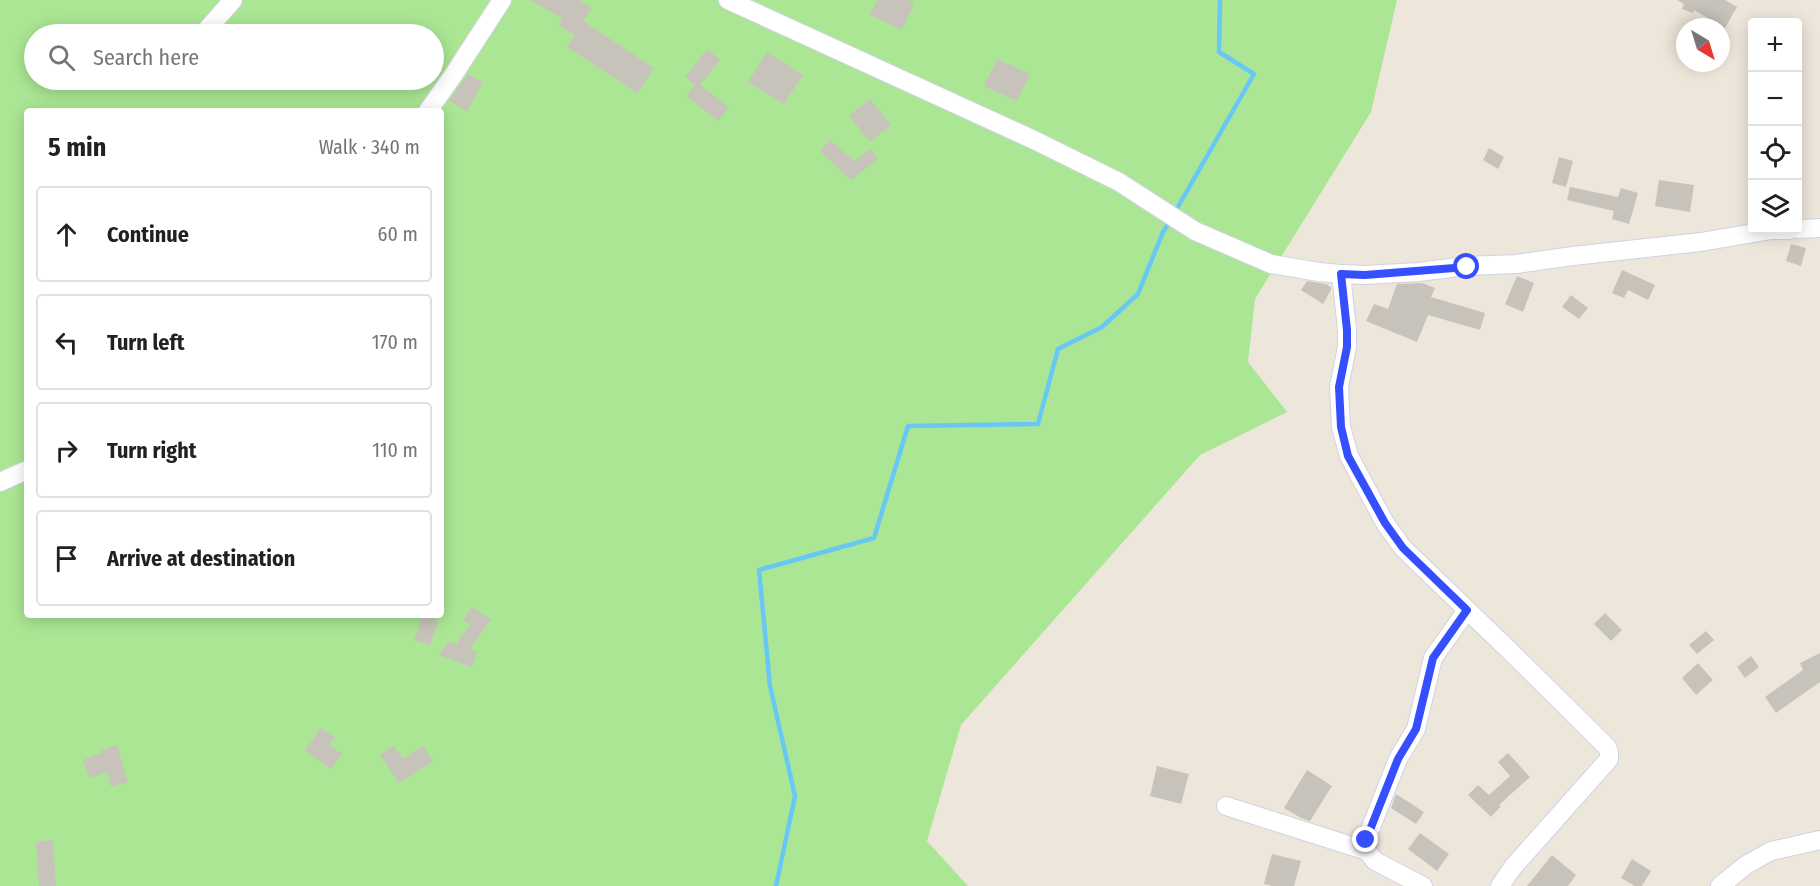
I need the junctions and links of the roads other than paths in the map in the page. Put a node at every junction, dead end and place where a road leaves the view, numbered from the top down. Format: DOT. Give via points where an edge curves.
graph roads {
  1 [pos="233,0"];
  2 [pos="502,0"];
  3 [pos="728,0"];
  4 [pos="212,24"];
  5 [pos="444,88"];
  6 [pos="443,90"];
  7 [pos="430,108"];
  8 [pos="1820,228"];
  9 [pos="1802,229"];
  10 [pos="1748,234"];
  11 [pos="1341,274"];
  12 [pos="24,471"];
  13 [pos="0,482"];
  14 [pos="1467,610"];
  15 [pos="1226,806"];
  16 [pos="1820,840"];
  17 [pos="1367,851"];
  18 [pos="1423,886"];
  19 [pos="1500,886"];
  20 [pos="1720,886"];
  1 -- 4 [label="street"];
  2 -- 5 [label="street"];
  3 -- 11 [label="street" via="1034,140 1119,182 1195,231 1259,260"];
  6 -- 7 [label="street"];
  8 -- 9 [label="street"];
  10 -- 11 [label="street" via="1516,264"];
  11 -- 14 [label="street" via="1347,347 1339,387 1341,427 1348,456 1403,548"];
  12 -- 13 [label="street"];
  14 -- 17 [label="street" via="1433,658 1416,729 1398,759 1366,840"];
  14 -- 19 [label="street" via="1609,752 1609,759"];
  15 -- 17 [label="street"];
  16 -- 20 [label="street" via="1772,851"];
  17 -- 18 [label="street" via="1376,861"];
}
